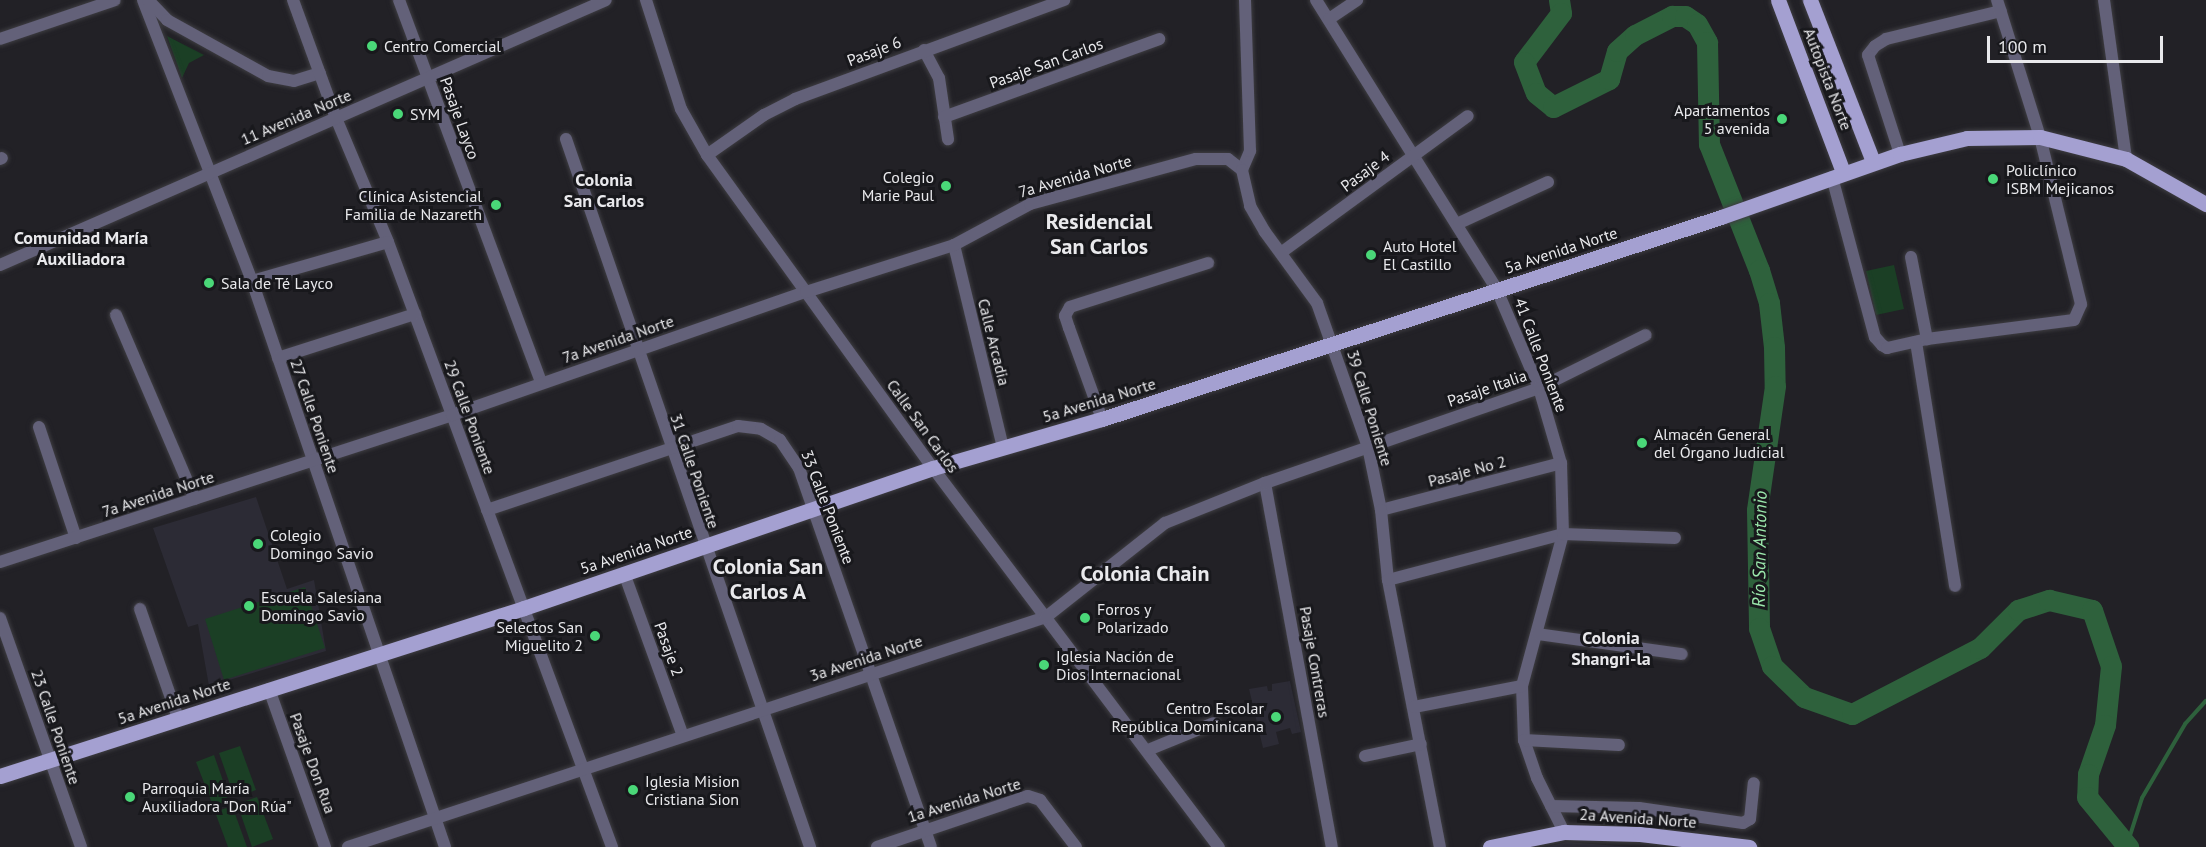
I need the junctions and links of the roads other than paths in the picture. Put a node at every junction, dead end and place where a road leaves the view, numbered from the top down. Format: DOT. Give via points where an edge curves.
graph roads {
  1 [pos="115,0"];
  2 [pos="143,0"];
  3 [pos="148,0"];
  4 [pos="292,0"];
  5 [pos="399,0"];
  6 [pos="606,0"];
  7 [pos="646,0"];
  8 [pos="1064,0"];
  9 [pos="1245,0"];
  10 [pos="1316,0"];
  11 [pos="1357,0"];
  12 [pos="1778,0"];
  13 [pos="1810,0"];
  14 [pos="2104,0"];
  15 [pos="1999,5"];
  16 [pos="1329,19"];
  17 [pos="0,39"];
  18 [pos="1159,39"];
  19 [pos="924,50"];
  20 [pos="320,73"];
  21 [pos="428,79"];
  22 [pos="1468,116"];
  23 [pos="945,117"];
  24 [pos="336,118"];
  25 [pos="2040,137"];
  26 [pos="566,139"];
  27 [pos="948,140"];
  28 [pos="1414,154"];
  29 [pos="1900,154"];
  30 [pos="707,155"];
  31 [pos="2126,159"];
  32 [pos="1873,162"];
  33 [pos="1242,170"];
  34 [pos="209,171"];
  35 [pos="1838,174"];
  36 [pos="1548,182"];
  37 [pos="2206,204"];
  38 [pos="1459,224"];
  39 [pos="388,242"];
  40 [pos="954,245"];
  41 [pos="1282,252"];
  42 [pos="1911,256"];
  43 [pos="1208,263"];
  44 [pos="0,265"];
  45 [pos="252,281"];
  46 [pos="1497,290"];
  47 [pos="806,292"];
  48 [pos="415,314"];
  49 [pos="116,315"];
  50 [pos="1646,334"];
  51 [pos="1921,340"];
  52 [pos="1332,344"];
  53 [pos="637,351"];
  54 [pos="278,358"];
  55 [pos="541,382"];
  56 [pos="1539,388"];
  57 [pos="452,415"];
  58 [pos="1102,419"];
  59 [pos="39,427"];
  60 [pos="1003,447"];
  61 [pos="1368,447"];
  62 [pos="670,448"];
  63 [pos="313,461"];
  64 [pos="1561,463"];
  65 [pos="933,468"];
  66 [pos="1265,483"];
  67 [pos="195,499"];
  68 [pos="813,508"];
  69 [pos="487,510"];
  70 [pos="1381,510"];
  71 [pos="1563,534"];
  72 [pos="76,538"];
  73 [pos="1675,538"];
  74 [pos="704,546"];
  75 [pos="0,562"];
  76 [pos="624,573"];
  77 [pos="1388,580"];
  78 [pos="1955,586"];
  79 [pos="524,608"];
  80 [pos="140,609"];
  81 [pos="1046,617"];
  82 [pos="0,618"];
  83 [pos="1537,634"];
  84 [pos="379,654"];
  85 [pos="1682,654"];
  86 [pos="871,674"];
  87 [pos="1522,686"];
  88 [pos="269,689"];
  89 [pos="1414,707"];
  90 [pos="764,709"];
  91 [pos="177,718"];
  92 [pos="1214,723"];
  93 [pos="682,736"];
  94 [pos="1524,740"];
  95 [pos="1421,744"];
  96 [pos="1619,745"];
  97 [pos="1148,750"];
  98 [pos="1365,756"];
  99 [pos="50,761"];
  100 [pos="584,769"];
  101 [pos="0,776"];
  102 [pos="1754,783"];
  103 [pos="1551,806"];
  104 [pos="436,818"];
  105 [pos="925,829"];
  106 [pos="1564,832"];
  107 [pos="81,847"];
  108 [pos="325,847"];
  109 [pos="348,847"];
  110 [pos="446,847"];
  111 [pos="612,847"];
  112 [pos="810,847"];
  113 [pos="877,847"];
  114 [pos="931,847"];
  115 [pos="1076,847"];
  116 [pos="1219,847"];
  117 [pos="1332,847"];
  118 [pos="1440,847"];
  119 [pos="1490,847"];
  120 [pos="1749,847"];
  1 -- 17 [label="street"];
  2 -- 34 [label="street, 27 Calle Poniente"];
  3 -- 20 [label="street" via="167,20 268,76 294,81"];
  4 -- 20 [label="street, 29 Calle Poniente"];
  5 -- 21 [label="street, Pasaje Layco"];
  6 -- 21 [label="street, 11 Avenida Norte"];
  7 -- 30 [label="street, Calle San Carlos" via="681,109"];
  8 -- 19 [label="street, Pasaje 6"];
  9 -- 33 [label="street, 39 Calle Poniente" via="1250,152"];
  10 -- 16 [label="street, 41 Calle Poniente"];
  11 -- 16 [label="street"];
  12 -- 35 [label="main road, Autopista Norte" via="1824,114"];
  13 -- 32 [label="main road, Autopista Norte"];
  14 -- 31 [label="street"];
  15 -- 25 [label="street"];
  15 -- 29 [label="street" via="1886,39 1869,55"];
  16 -- 28 [label="street, 41 Calle Poniente"];
  18 -- 23 [label="street, Pasaje San Carlos"];
  19 -- 23 [label="street" via="939,78"];
  19 -- 30 [label="street, Pasaje 6" via="795,99 764,115"];
  20 -- 24 [label="street, 29 Calle Poniente"];
  21 -- 24 [label="street, 11 Avenida Norte"];
  21 -- 55 [label="street, Pasaje Layco"];
  22 -- 28 [label="street, Pasaje 4"];
  23 -- 27 [label="street"];
  24 -- 34 [label="street, 11 Avenida Norte"];
  24 -- 39 [label="street, 29 Calle Poniente"];
  25 -- 29 [label="main road, 5a Avenida Norte" via="1967,138"];
  25 -- 31 [label="main road, 5a Avenida Norte"];
  25 -- 51 [label="street" via="2080,312 2074,320 2064,322"];
  26 -- 53 [label="street, 31 Calle Poniente"];
  28 -- 38 [label="street, 41 Calle Poniente"];
  28 -- 41 [label="street, Pasaje 4"];
  29 -- 32 [label="main road, 5a Avenida Norte"];
  30 -- 47 [label="street, Calle San Carlos"];
  31 -- 37 [label="main road, 5a Avenida Norte"];
  32 -- 35 [label="main road, 5a Avenida Norte"];
  33 -- 40 [label="street, 7a Avenida Norte" via="1228,159 1196,159 1030,204"];
  33 -- 41 [label="street, 39 Calle Poniente" via="1250,206"];
  34 -- 44 [label="street, 11 Avenida Norte"];
  34 -- 45 [label="street, 27 Calle Poniente"];
  35 -- 46 [label="main road, 5a Avenida Norte" via="1722,217"];
  35 -- 51 [label="street" via="1875,338 1887,348"];
  36 -- 38 [label="street"];
  38 -- 46 [label="street, 41 Calle Poniente"];
  39 -- 45 [label="street"];
  39 -- 48 [label="street, 29 Calle Poniente"];
  40 -- 47 [label="street, 7a Avenida Norte"];
  40 -- 60 [label="street, Calle Arcadia"];
  41 -- 52 [label="street, 39 Calle Poniente" via="1317,303"];
  42 -- 51 [label="street"];
  43 -- 58 [label="street" via="1070,307 1065,316"];
  45 -- 54 [label="street, 27 Calle Poniente"];
  46 -- 52 [label="main road, 5a Avenida Norte"];
  46 -- 56 [label="street, 41 Calle Poniente"];
  47 -- 53 [label="street, 7a Avenida Norte"];
  47 -- 65 [label="street, Calle San Carlos"];
  48 -- 54 [label="street"];
  48 -- 57 [label="street, 29 Calle Poniente"];
  49 -- 67 [label="street"];
  50 -- 56 [label="street, Pasaje Italia"];
  51 -- 78 [label="street"];
  52 -- 58 [label="main road, 5a Avenida Norte"];
  52 -- 61 [label="street, 39 Calle Poniente"];
  53 -- 55 [label="street, 7a Avenida Norte"];
  53 -- 62 [label="street, 31 Calle Poniente"];
  54 -- 63 [label="street, 27 Calle Poniente"];
  55 -- 57 [label="street, 7a Avenida Norte"];
  56 -- 61 [label="street, Pasaje Italia"];
  56 -- 64 [label="street, 41 Calle Poniente"];
  57 -- 63 [label="street, 7a Avenida Norte"];
  57 -- 69 [label="street, 29 Calle Poniente"];
  58 -- 60 [label="main road, 5a Avenida Norte"];
  59 -- 72 [label="street"];
  60 -- 65 [label="main road, 5a Avenida Norte"];
  61 -- 66 [label="street, 3a Avenida Norte"];
  61 -- 70 [label="street, 39 Calle Poniente"];
  62 -- 68 [label="street, 33 Calle Poniente" via="738,426 761,429 789,449"];
  62 -- 69 [label="street, 33 Calle Poniente"];
  62 -- 74 [label="street, 31 Calle Poniente"];
  63 -- 67 [label="street, 7a Avenida Norte"];
  63 -- 84 [label="street, 27 Calle Poniente"];
  64 -- 70 [label="street, Pasaje No 2"];
  64 -- 71 [label="street, 41 Calle Poniente"];
  65 -- 68 [label="main road, 5a Avenida Norte"];
  65 -- 81 [label="street, Calle San Carlos"];
  66 -- 81 [label="street, 3a Avenida Norte" via="1165,523"];
  66 -- 117 [label="street, Pasaje Contreras"];
  67 -- 72 [label="street, 7a Avenida Norte"];
  68 -- 74 [label="main road, 5a Avenida Norte"];
  68 -- 86 [label="street, 33 Calle Poniente"];
  69 -- 79 [label="street, 29 Calle Poniente"];
  70 -- 77 [label="street, 39 Calle Poniente"];
  71 -- 73 [label="street"];
  71 -- 77 [label="street"];
  71 -- 83 [label="street, 41 Calle Poniente"];
  72 -- 75 [label="street, 7a Avenida Norte"];
  74 -- 76 [label="main road, 5a Avenida Norte"];
  74 -- 90 [label="street, 31 Calle Poniente"];
  76 -- 79 [label="main road, 5a Avenida Norte"];
  76 -- 93 [label="street, Pasaje 2"];
  77 -- 89 [label="street, 39 Calle Poniente"];
  79 -- 84 [label="main road, 5a Avenida Norte"];
  79 -- 100 [label="street, 29 Calle Poniente"];
  80 -- 91 [label="street"];
  81 -- 86 [label="street, 3a Avenida Norte"];
  81 -- 97 [label="street, Calle San Carlos"];
  82 -- 99 [label="street, 23 Calle Poniente"];
  83 -- 85 [label="street"];
  83 -- 87 [label="street, 41 Calle Poniente"];
  84 -- 88 [label="main road, 5a Avenida Norte"];
  84 -- 104 [label="street, 27 Calle Poniente"];
  86 -- 90 [label="street, 3a Avenida Norte"];
  86 -- 105 [label="street, 33 Calle Poniente"];
  87 -- 89 [label="street"];
  87 -- 94 [label="street, 41 Calle Poniente"];
  88 -- 91 [label="main road, 5a Avenida Norte"];
  88 -- 108 [label="street, Pasaje Don Rua"];
  89 -- 95 [label="street, 39 Calle Poniente"];
  90 -- 93 [label="street, 3a Avenida Norte"];
  90 -- 112 [label="street, 31 Calle Poniente"];
  91 -- 99 [label="main road, 5a Avenida Norte"];
  92 -- 97 [label="street"];
  93 -- 100 [label="street, 3a Avenida Norte"];
  94 -- 96 [label="street"];
  94 -- 103 [label="street, 41 Calle Poniente"];
  95 -- 98 [label="street"];
  95 -- 118 [label="street, 39 Calle Poniente"];
  97 -- 116 [label="street, Calle San Carlos"];
  99 -- 101 [label="main road, 5a Avenida Norte"];
  99 -- 107 [label="street, 23 Calle Poniente"];
  100 -- 104 [label="street, 3a Avenida Norte"];
  100 -- 111 [label="street, 29 Calle Poniente"];
  102 -- 103 [label="street" via="1750,819 1743,823 1639,808"];
  103 -- 106 [label="street, 41 Calle Poniente"];
  104 -- 109 [label="street, 3a Avenida Norte"];
  104 -- 110 [label="street, 27 Calle Poniente"];
  105 -- 113 [label="street, 1a Avenida Norte"];
  105 -- 114 [label="street, 33 Calle Poniente"];
  105 -- 115 [label="street, 1a Avenida Norte" via="1033,796"];
  106 -- 119 [label="main road, 2a Avenida Norte"];
  106 -- 120 [label="main road, 2a Avenida Norte" via="1640,834"];
}
